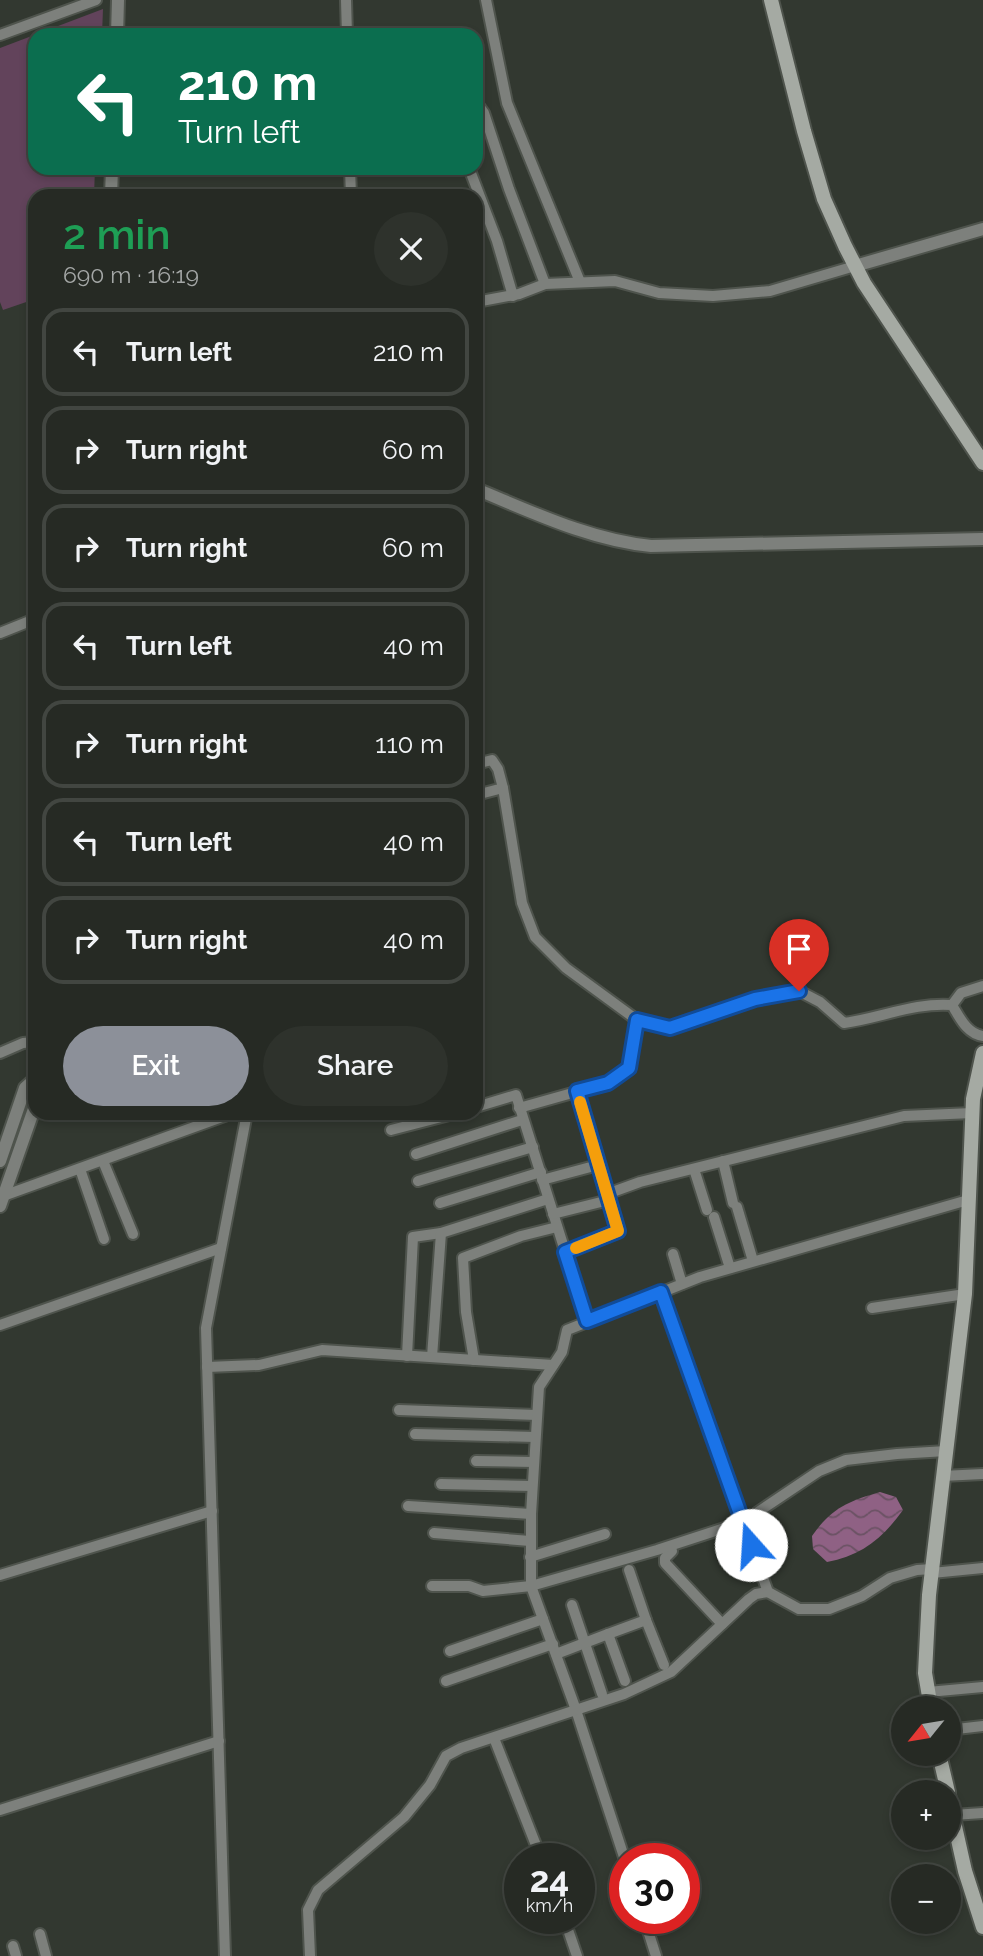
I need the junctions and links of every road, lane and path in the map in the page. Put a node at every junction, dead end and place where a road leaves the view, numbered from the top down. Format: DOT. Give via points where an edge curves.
graph roads {
  1 [pos="96,0"];
  2 [pos="118,0"];
  3 [pos="346,0"];
  4 [pos="486,0"];
  5 [pos="771,0"];
  6 [pos="117,28"];
  7 [pos="347,28"];
  8 [pos="0,35"];
  9 [pos="483,112"];
  10 [pos="483,204"];
  11 [pos="983,229"];
  12 [pos="855,266"];
  13 [pos="580,282"];
  14 [pos="545,284"];
  15 [pos="513,296"];
  16 [pos="483,302"];
  17 [pos="983,463"];
  18 [pos="483,492"];
  19 [pos="983,539"];
  20 [pos="28,622"];
  21 [pos="0,632"];
  22 [pos="483,762"];
  23 [pos="503,788"];
  24 [pos="483,793"];
  25 [pos="983,986"];
  26 [pos="952,1005"];
  27 [pos="637,1020"];
  28 [pos="983,1036"];
  29 [pos="28,1043"];
  30 [pos="0,1053"];
  31 [pos="983,1057"];
  32 [pos="28,1085"];
  33 [pos="577,1091"];
  34 [pos="483,1105"];
  35 [pos="519,1108"];
  36 [pos="972,1112"];
  37 [pos="30,1120"];
  38 [pos="214,1120"];
  39 [pos="246,1120"];
  40 [pos="430,1120"];
  41 [pos="522,1120"];
  42 [pos="391,1130"];
  43 [pos="533,1147"];
  44 [pos="416,1154"];
  45 [pos="0,1161"];
  46 [pos="103,1161"];
  47 [pos="723,1161"];
  48 [pos="598,1165"];
  49 [pos="80,1169"];
  50 [pos="695,1169"];
  51 [pos="542,1176"];
  52 [pos="418,1181"];
  53 [pos="608,1197"];
  54 [pos="548,1199"];
  55 [pos="968,1200"];
  56 [pos="2,1201"];
  57 [pos="440,1203"];
  58 [pos="553,1214"];
  59 [pos="556,1227"];
  60 [pos="440,1233"];
  61 [pos="132,1234"];
  62 [pos="104,1239"];
  63 [pos="221,1248"];
  64 [pos="565,1252"];
  65 [pos="673,1254"];
  66 [pos="753,1261"];
  67 [pos="730,1268"];
  68 [pos="682,1284"];
  69 [pos="661,1292"];
  70 [pos="965,1294"];
  71 [pos="872,1308"];
  72 [pos="587,1321"];
  73 [pos="0,1325"];
  74 [pos="407,1356"];
  75 [pos="432,1357"];
  76 [pos="474,1360"];
  77 [pos="553,1366"];
  78 [pos="207,1367"];
  79 [pos="399,1410"];
  80 [pos="537,1415"];
  81 [pos="415,1434"];
  82 [pos="535,1437"];
  83 [pos="946,1451"];
  84 [pos="476,1461"];
  85 [pos="533,1462"];
  86 [pos="983,1474"];
  87 [pos="942,1476"];
  88 [pos="441,1484"];
  89 [pos="532,1486"];
  90 [pos="408,1506"];
  91 [pos="212,1511"];
  92 [pos="530,1514"];
  93 [pos="743,1522"];
  94 [pos="434,1533"];
  95 [pos="605,1534"];
  96 [pos="530,1541"];
  97 [pos="672,1551"];
  98 [pos="530,1558"];
  99 [pos="983,1568"];
  100 [pos="629,1570"];
  101 [pos="932,1571"];
  102 [pos="0,1576"];
  103 [pos="432,1586"];
  104 [pos="531,1586"];
  105 [pos="768,1592"];
  106 [pos="572,1605"];
  107 [pos="543,1619"];
  108 [pos="646,1620"];
  109 [pos="722,1624"];
  110 [pos="608,1634"];
  111 [pos="585,1643"];
  112 [pos="555,1649"];
  113 [pos="450,1651"];
  114 [pos="664,1665"];
  115 [pos="446,1681"];
  116 [pos="625,1681"];
  117 [pos="983,1687"];
  118 [pos="928,1692"];
  119 [pos="602,1693"];
  120 [pos="929,1696"];
  121 [pos="576,1710"];
  122 [pos="983,1726"];
  123 [pos="961,1729"];
  124 [pos="494,1738"];
  125 [pos="219,1741"];
  126 [pos="0,1810"];
  127 [pos="983,1813"];
  128 [pos="961,1814"];
  129 [pos="535,1843"];
  130 [pos="619,1843"];
  131 [pos="960,1850"];
  132 [pos="982,1921"];
  133 [pos="40,1934"];
  134 [pos="569,1934"];
  135 [pos="648,1934"];
  136 [pos="46,1956"];
  137 [pos="225,1956"];
  138 [pos="310,1956"];
  139 [pos="577,1956"];
  140 [pos="656,1956"];
  1 -- 8 [label="street"];
  2 -- 6 [label="street"];
  3 -- 7 [label="street"];
  4 -- 13 [label="street" via="507,103"];
  5 -- 12 [label="main road" via="824,199"];
  9 -- 14 [label="street"];
  10 -- 15 [label="street"];
  11 -- 12 [label="street"];
  12 -- 13 [label="street" via="770,291 713,296 659,293 615,281"];
  12 -- 17 [label="main road"];
  13 -- 14 [label="street"];
  14 -- 15 [label="street"];
  15 -- 16 [label="street"];
  18 -- 19 [label="street" via="626,544"];
  20 -- 21 [label="street"];
  22 -- 23 [label="street" via="492,760"];
  23 -- 24 [label="street"];
  23 -- 27 [label="street" via="522,904 535,937 566,968"];
  25 -- 26 [label="street" via="961,993"];
  26 -- 27 [label="street" via="933,1004 844,1023 799,991 755,999 670,1028"];
  26 -- 28 [label="street" via="964,1025"];
  27 -- 33 [label="street" via="629,1068 608,1083"];
  29 -- 30 [label="street"];
  31 -- 36 [label="main road"];
  32 -- 45 [label="street"];
  33 -- 35 [label="street"];
  33 -- 48 [label="street"];
  34 -- 35 [label="street" via="516,1095"];
  35 -- 41 [label="street"];
  36 -- 47 [label="street" via="904,1116"];
  36 -- 55 [label="main road"];
  37 -- 56 [label="street"];
  38 -- 46 [label="street"];
  39 -- 63 [label="street"];
  40 -- 42 [label="street"];
  41 -- 43 [label="street"];
  41 -- 44 [label="street"];
  43 -- 51 [label="street"];
  43 -- 52 [label="street"];
  46 -- 49 [label="street"];
  46 -- 61 [label="street"];
  47 -- 50 [label="street"];
  47 -- 66 [label="street"];
  48 -- 51 [label="street"];
  48 -- 53 [label="street"];
  49 -- 56 [label="street"];
  49 -- 62 [label="street"];
  50 -- 53 [label="street" via="640,1182"];
  50 -- 67 [label="street"];
  51 -- 54 [label="street"];
  51 -- 57 [label="street"];
  53 -- 58 [label="street"];
  53 -- 64 [label="street" via="618,1231"];
  54 -- 58 [label="street"];
  54 -- 60 [label="street"];
  55 -- 66 [label="street"];
  55 -- 70 [label="main road"];
  58 -- 59 [label="street"];
  59 -- 64 [label="street"];
  59 -- 76 [label="street" via="463,1258"];
  60 -- 74 [label="street" via="413,1237"];
  60 -- 75 [label="street"];
  63 -- 73 [label="street"];
  63 -- 78 [label="street" via="206,1328"];
  64 -- 72 [label="street"];
  65 -- 68 [label="street"];
  66 -- 67 [label="street"];
  67 -- 68 [label="street"];
  68 -- 69 [label="street"];
  69 -- 72 [label="street"];
  69 -- 93 [label="street"];
  70 -- 71 [label="street"];
  70 -- 83 [label="main road"];
  72 -- 77 [label="street" via="567,1330"];
  74 -- 75 [label="street"];
  74 -- 78 [label="street" via="322,1350 259,1365"];
  75 -- 76 [label="street"];
  76 -- 77 [label="street"];
  77 -- 80 [label="street" via="539,1387"];
  78 -- 91 [label="street"];
  79 -- 80 [label="street"];
  80 -- 82 [label="street"];
  81 -- 82 [label="street"];
  82 -- 85 [label="street"];
  83 -- 87 [label="main road"];
  83 -- 93 [label="street" via="846,1460 819,1471"];
  84 -- 85 [label="street"];
  85 -- 89 [label="street"];
  86 -- 87 [label="street"];
  87 -- 101 [label="main road"];
  88 -- 89 [label="street"];
  89 -- 92 [label="street"];
  90 -- 92 [label="street"];
  91 -- 102 [label="street"];
  91 -- 125 [label="street"];
  92 -- 96 [label="street"];
  93 -- 104 [label="street"];
  93 -- 105 [label="street"];
  94 -- 96 [label="street"];
  95 -- 98 [label="street"];
  96 -- 98 [label="street"];
  97 -- 109 [label="street" via="665,1563"];
  98 -- 104 [label="street"];
  99 -- 101 [label="street"];
  100 -- 108 [label="street"];
  101 -- 105 [label="street" via="916,1570 891,1578 829,1609 799,1609"];
  101 -- 118 [label="main road" via="925,1673"];
  103 -- 104 [label="street" via="483,1591"];
  104 -- 107 [label="street"];
  105 -- 109 [label="street" via="749,1598"];
  106 -- 111 [label="street"];
  107 -- 112 [label="street"];
  107 -- 113 [label="street"];
  108 -- 110 [label="street"];
  108 -- 114 [label="street"];
  109 -- 121 [label="street" via="671,1672"];
  110 -- 111 [label="street"];
  110 -- 116 [label="street"];
  111 -- 112 [label="street"];
  111 -- 119 [label="street"];
  112 -- 115 [label="street"];
  112 -- 121 [label="street"];
  117 -- 118 [label="street"];
  118 -- 120 [label="main road"];
  121 -- 124 [label="street"];
  121 -- 130 [label="street"];
  122 -- 123 [label="street"];
  124 -- 129 [label="street"];
  124 -- 138 [label="street" via="446,1756 404,1817 318,1890 308,1910"];
  125 -- 126 [label="street"];
  125 -- 137 [label="street"];
  127 -- 128 [label="street"];
  131 -- 132 [label="main road"];
  133 -- 136 [label="street"];
  134 -- 139 [label="street"];
  135 -- 140 [label="street"];
}
